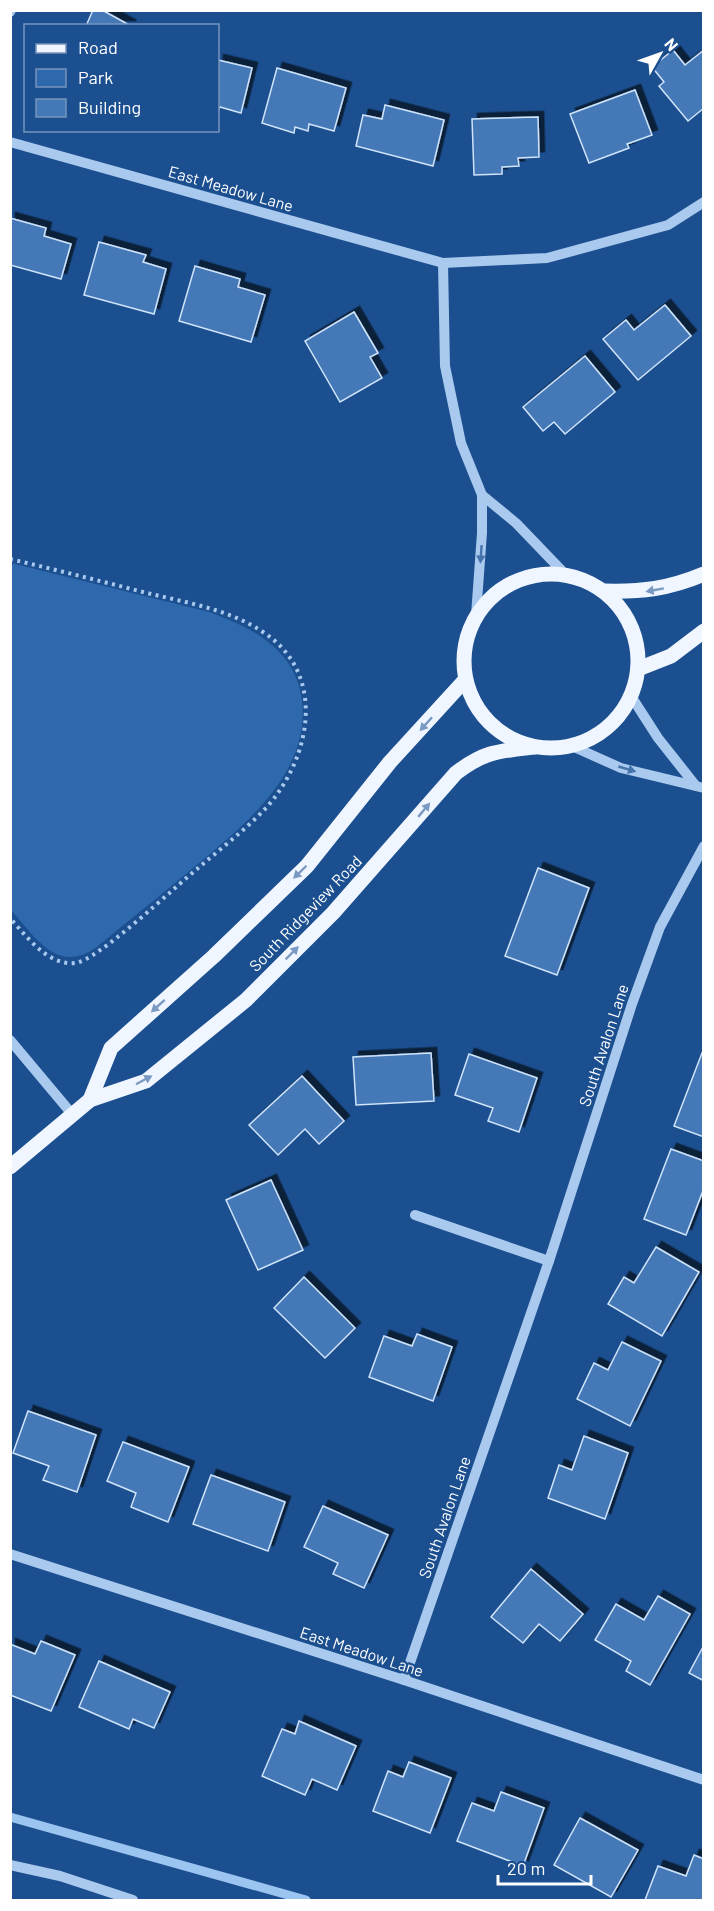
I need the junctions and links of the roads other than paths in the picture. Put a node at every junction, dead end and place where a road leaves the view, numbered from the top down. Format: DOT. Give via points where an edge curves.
graph roads {
  1 [pos="10,142"];
  2 [pos="704,202"];
  3 [pos="443,263"];
  4 [pos="482,495"];
  5 [pos="565,574"];
  6 [pos="704,574"];
  7 [pos="604,591"];
  8 [pos="476,615"];
  9 [pos="704,631"];
  10 [pos="638,669"];
  11 [pos="465,681"];
  12 [pos="631,696"];
  13 [pos="535,747"];
  14 [pos="574,747"];
  15 [pos="700,787"];
  16 [pos="704,846"];
  17 [pos="10,1040"];
  18 [pos="90,1100"];
  19 [pos="72,1114"];
  20 [pos="10,1167"];
  21 [pos="415,1215"];
  22 [pos="549,1261"];
  23 [pos="10,1554"];
  24 [pos="404,1680"];
  25 [pos="704,1780"];
  26 [pos="10,1865"];
  27 [pos="133,1900"];
  1 -- 3 [label="street, East Meadow Lane"];
  2 -- 3 [label="street, East Meadow Lane" via="668,225 547,258"];
  3 -- 4 [label="street" via="445,366 461,443"];
  4 -- 5 [label="street" via="516,523"];
  4 -- 8 [label="street, one-way"];
  5 -- 7 [label="main road"];
  5 -- 8 [label="main road" via="543,573 503,587"];
  6 -- 7 [label="main road, one-way" via="643,592"];
  7 -- 10 [label="main road" via="624,613 636,640"];
  8 -- 11 [label="main road" via="466,638"];
  9 -- 10 [label="main road" via="671,656"];
  10 -- 12 [label="main road"];
  11 -- 13 [label="main road" via="490,724 511,739"];
  11 -- 18 [label="main road, South Ridgeview Road, one-way" via="390,762 307,866 111,1048"];
  12 -- 14 [label="main road" via="602,733"];
  12 -- 15 [label="street" via="658,738"];
  13 -- 14 [label="main road"];
  18 -- 13 [label="main road, South Ridgeview Road, one-way" via="146,1081 246,1000 333,913 456,773 476,758"];
  14 -- 15 [label="street, one-way" via="621,768"];
  16 -- 22 [label="street, South Avalon Lane" via="660,927"];
  17 -- 19 [label="street"];
  18 -- 19 [label="main road, South Ridgeview Road"];
  19 -- 20 [label="main road, South Ridgeview Road"];
  21 -- 22 [label="street"];
  22 -- 24 [label="street, South Avalon Lane"];
  23 -- 24 [label="street, East Meadow Lane"];
  24 -- 25 [label="street, East Meadow Lane"];
  26 -- 27 [label="street" via="60,1876"];
}
